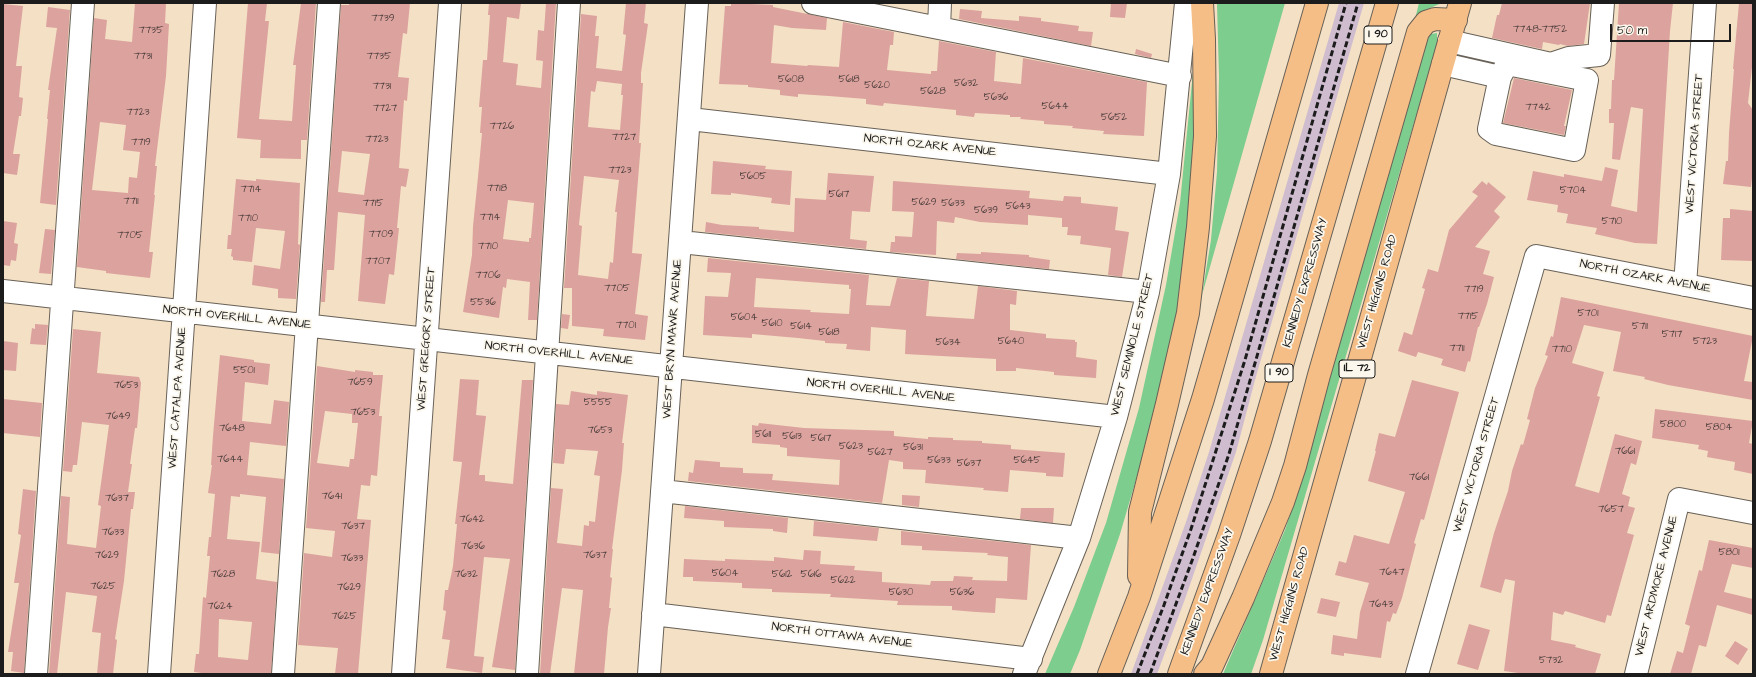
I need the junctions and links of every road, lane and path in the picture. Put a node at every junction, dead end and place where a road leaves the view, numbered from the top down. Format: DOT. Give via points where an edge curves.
graph roads {
  1 [pos="83,3"];
  2 [pos="205,3"];
  3 [pos="329,3"];
  4 [pos="450,3"];
  5 [pos="569,3"];
  6 [pos="697,3"];
  7 [pos="940,3"];
  8 [pos="1186,3"];
  9 [pos="1202,3"];
  10 [pos="1317,3"];
  11 [pos="1387,3"];
  12 [pos="1603,3"];
  13 [pos="1705,3"];
  14 [pos="821,4"];
  15 [pos="1458,11"];
  16 [pos="939,28"];
  17 [pos="1449,41"];
  18 [pos="1443,64"];
  19 [pos="1180,76"];
  20 [pos="1500,78"];
  21 [pos="690,119"];
  22 [pos="1169,174"];
  23 [pos="681,242"];
  24 [pos="1536,256"];
  25 [pos="1685,285"];
  26 [pos="3,291"];
  27 [pos="1148,292"];
  28 [pos="62,298"];
  29 [pos="1753,298"];
  30 [pos="184,312"];
  31 [pos="307,326"];
  32 [pos="427,339"];
  33 [pos="548,353"];
  34 [pos="671,367"];
  35 [pos="1116,417"];
  36 [pos="662,491"];
  37 [pos="1753,513"];
  38 [pos="1079,538"];
  39 [pos="1139,597"];
  40 [pos="653,614"];
  41 [pos="1028,666"];
  42 [pos="36,674"];
  43 [pos="159,674"];
  44 [pos="283,674"];
  45 [pos="403,674"];
  46 [pos="527,674"];
  47 [pos="649,674"];
  48 [pos="1108,674"];
  49 [pos="1179,674"];
  50 [pos="1205,674"];
  51 [pos="1271,674"];
  52 [pos="1417,674"];
  53 [pos="1636,674"];
  1 -- 28 [label="street"];
  2 -- 30 [label="street, WEST CATALPA AVENUE"];
  3 -- 31 [label="street"];
  4 -- 32 [label="street, WEST GREGORY STREET"];
  5 -- 33 [label="street"];
  6 -- 21 [label="street, WEST BRYN MAWR AVENUE"];
  7 -- 16 [label="street"];
  8 -- 19 [label="street, WEST SEMINOLE STREET"];
  9 -- 39 [label="main road" via="1204,136 1198,227 1188,313 1140,512"];
  10 -- 39 [label="main road" via="1203,399"];
  11 -- 49 [label="main road, KENNEDY EXPRESSWAY / I 90" via="1260,441"];
  12 -- 17 [label="street" via="1599,55 1568,58 1551,64"];
  13 -- 25 [label="street, WEST VICTORIA STREET"];
  14 -- 16 [label="street"];
  15 -- 17 [label="main road, WEST HIGGINS ROAD / IL 72"];
  15 -- 50 [label="main road" via="1426,22 1418,32 1295,466 1283,502 1243,598 1212,666"];
  16 -- 19 [label="street"];
  17 -- 18 [label="main road, WEST HIGGINS ROAD / IL 72"];
  18 -- 20 [label="street"];
  18 -- 51 [label="main road, WEST HIGGINS ROAD / IL 72"];
  19 -- 22 [label="street, WEST SEMINOLE STREET"];
  20 -- 20 [label="street" via="1489,129 1496,134 1574,150 1587,80 1507,64"];
  21 -- 22 [label="street, NORTH OZARK AVENUE"];
  21 -- 23 [label="street, WEST BRYN MAWR AVENUE"];
  22 -- 27 [label="street, WEST SEMINOLE STREET"];
  23 -- 27 [label="street"];
  23 -- 34 [label="street, WEST BRYN MAWR AVENUE"];
  24 -- 25 [label="street, NORTH OZARK AVENUE"];
  24 -- 52 [label="street, WEST VICTORIA STREET"];
  25 -- 29 [label="street, NORTH OZARK AVENUE"];
  26 -- 28 [label="street, NORTH OVERHILL AVENUE"];
  27 -- 35 [label="street, WEST SEMINOLE STREET"];
  28 -- 30 [label="street, NORTH OVERHILL AVENUE"];
  28 -- 42 [label="street"];
  30 -- 31 [label="street, NORTH OVERHILL AVENUE"];
  30 -- 43 [label="street, WEST CATALPA AVENUE"];
  31 -- 32 [label="street, NORTH OVERHILL AVENUE"];
  31 -- 44 [label="street"];
  32 -- 33 [label="street, NORTH OVERHILL AVENUE"];
  32 -- 45 [label="street, WEST GREGORY STREET"];
  33 -- 34 [label="street, NORTH OVERHILL AVENUE"];
  33 -- 46 [label="street"];
  34 -- 35 [label="street, NORTH OVERHILL AVENUE"];
  34 -- 36 [label="street, WEST BRYN MAWR AVENUE"];
  35 -- 38 [label="street, WEST SEMINOLE STREET"];
  36 -- 38 [label="street"];
  36 -- 40 [label="street, WEST BRYN MAWR AVENUE"];
  37 -- 53 [label="street, WEST ARDMORE AVENUE" via="1679,499"];
  38 -- 41 [label="street, WEST SEMINOLE STREET"];
  39 -- 48 [label="main road"];
  40 -- 41 [label="street, NORTH OTTAWA AVENUE"];
  40 -- 47 [label="street, WEST BRYN MAWR AVENUE"];
}
